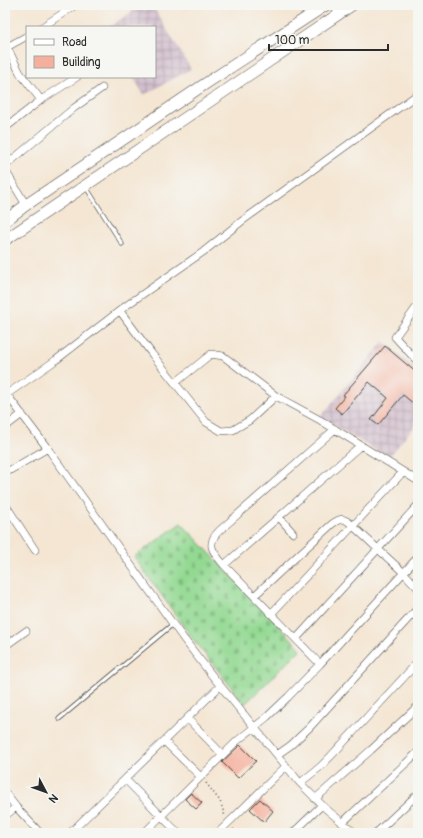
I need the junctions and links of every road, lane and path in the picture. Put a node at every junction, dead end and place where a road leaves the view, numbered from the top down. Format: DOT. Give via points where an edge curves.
graph roads {
  1 [pos="326,5"];
  2 [pos="352,5"];
  3 [pos="74,6"];
  4 [pos="44,26"];
  5 [pos="26,36"];
  6 [pos="6,45"];
  7 [pos="24,71"];
  8 [pos="28,78"];
  9 [pos="75,78"];
  10 [pos="102,88"];
  11 [pos="418,94"];
  12 [pos="41,100"];
  13 [pos="5,128"];
  14 [pos="5,166"];
  15 [pos="5,170"];
  16 [pos="85,186"];
  17 [pos="26,205"];
  18 [pos="5,221"];
  19 [pos="5,240"];
  20 [pos="122,244"];
  21 [pos="418,305"];
  22 [pos="120,311"];
  23 [pos="418,362"];
  24 [pos="175,383"];
  25 [pos="6,393"];
  26 [pos="276,396"];
  27 [pos="22,414"];
  28 [pos="5,427"];
  29 [pos="335,429"];
  30 [pos="360,445"];
  31 [pos="48,448"];
  32 [pos="403,472"];
  33 [pos="5,473"];
  34 [pos="418,481"];
  35 [pos="5,504"];
  36 [pos="418,505"];
  37 [pos="8,514"];
  38 [pos="279,517"];
  39 [pos="353,526"];
  40 [pos="293,533"];
  41 [pos="378,549"];
  42 [pos="35,550"];
  43 [pos="418,557"];
  44 [pos="224,565"];
  45 [pos="404,573"];
  46 [pos="418,588"];
  47 [pos="254,596"];
  48 [pos="418,608"];
  49 [pos="271,614"];
  50 [pos="173,624"];
  51 [pos="26,631"];
  52 [pos="296,639"];
  53 [pos="5,646"];
  54 [pos="418,662"];
  55 [pos="320,664"];
  56 [pos="220,686"];
  57 [pos="418,706"];
  58 [pos="187,718"];
  59 [pos="59,719"];
  60 [pos="255,727"];
  61 [pos="164,741"];
  62 [pos="418,752"];
  63 [pos="223,755"];
  64 [pos="277,755"];
  65 [pos="286,766"];
  66 [pos="201,777"];
  67 [pos="125,779"];
  68 [pos="300,783"];
  69 [pos="5,793"];
  70 [pos="418,794"];
  71 [pos="315,798"];
  72 [pos="322,805"];
  73 [pos="16,807"];
  74 [pos="5,816"];
  75 [pos="162,816"];
  76 [pos="342,822"];
  77 [pos="228,823"];
  78 [pos="40,833"];
  79 [pos="70,833"];
  80 [pos="144,833"];
  81 [pos="178,833"];
  82 [pos="218,833"];
  83 [pos="237,833"];
  84 [pos="293,833"];
  85 [pos="355,833"];
  86 [pos="376,833"];
  1 -- 17 [label="main road"];
  2 -- 16 [label="main road"];
  3 -- 4 [label="street"];
  5 -- 6 [label="street"];
  6 -- 7 [label="street"];
  8 -- 12 [label="street"];
  9 -- 12 [label="street"];
  10 -- 14 [label="street"];
  11 -- 22 [label="street"];
  12 -- 13 [label="street"];
  15 -- 17 [label="street"];
  16 -- 19 [label="main road"];
  16 -- 20 [label="lane"];
  17 -- 18 [label="main road"];
  21 -- 23 [label="street" via="395,337"];
  22 -- 24 [label="street"];
  22 -- 25 [label="street" via="56,360"];
  24 -- 26 [label="street" via="212,354 223,356"];
  24 -- 26 [label="street" via="206,422 220,431 233,430 250,420"];
  25 -- 27 [label="street"];
  26 -- 29 [label="street"];
  27 -- 28 [label="street"];
  27 -- 31 [label="street"];
  29 -- 30 [label="street"];
  29 -- 44 [label="street" via="216,534 212,540 212,548"];
  30 -- 32 [label="street"];
  30 -- 38 [label="street"];
  31 -- 33 [label="street"];
  31 -- 50 [label="street"];
  32 -- 34 [label="street"];
  32 -- 39 [label="street"];
  35 -- 37 [label="street"];
  36 -- 41 [label="street"];
  37 -- 42 [label="street"];
  38 -- 40 [label="street"];
  38 -- 44 [label="street"];
  39 -- 41 [label="street"];
  39 -- 47 [label="street" via="343,519 336,521"];
  39 -- 49 [label="street"];
  41 -- 45 [label="street"];
  41 -- 52 [label="street"];
  43 -- 45 [label="street"];
  44 -- 47 [label="street"];
  45 -- 46 [label="street"];
  45 -- 55 [label="street"];
  47 -- 49 [label="street"];
  48 -- 64 [label="street" via="310,727"];
  49 -- 52 [label="street"];
  50 -- 56 [label="street"];
  50 -- 59 [label="lane"];
  51 -- 53 [label="street"];
  52 -- 55 [label="street"];
  54 -- 68 [label="street" via="320,768"];
  55 -- 60 [label="street"];
  56 -- 58 [label="street"];
  56 -- 60 [label="street"];
  57 -- 71 [label="street"];
  58 -- 61 [label="street"];
  58 -- 63 [label="street"];
  60 -- 63 [label="street"];
  60 -- 64 [label="street"];
  61 -- 66 [label="street"];
  61 -- 67 [label="street"];
  62 -- 76 [label="street"];
  63 -- 66 [label="street"];
  64 -- 65 [label="street"];
  65 -- 68 [label="street"];
  65 -- 77 [label="street"];
  66 -- 75 [label="street"];
  66 -- 77 [label="path" via="220,801"];
  67 -- 75 [label="street"];
  67 -- 79 [label="street"];
  68 -- 71 [label="street"];
  69 -- 73 [label="street"];
  70 -- 86 [label="street"];
  71 -- 72 [label="street"];
  72 -- 76 [label="street"];
  72 -- 84 [label="street"];
  73 -- 74 [label="street"];
  73 -- 78 [label="street"];
  75 -- 80 [label="street"];
  75 -- 81 [label="street"];
  76 -- 85 [label="street"];
  77 -- 82 [label="street"];
  77 -- 83 [label="path"];
}
